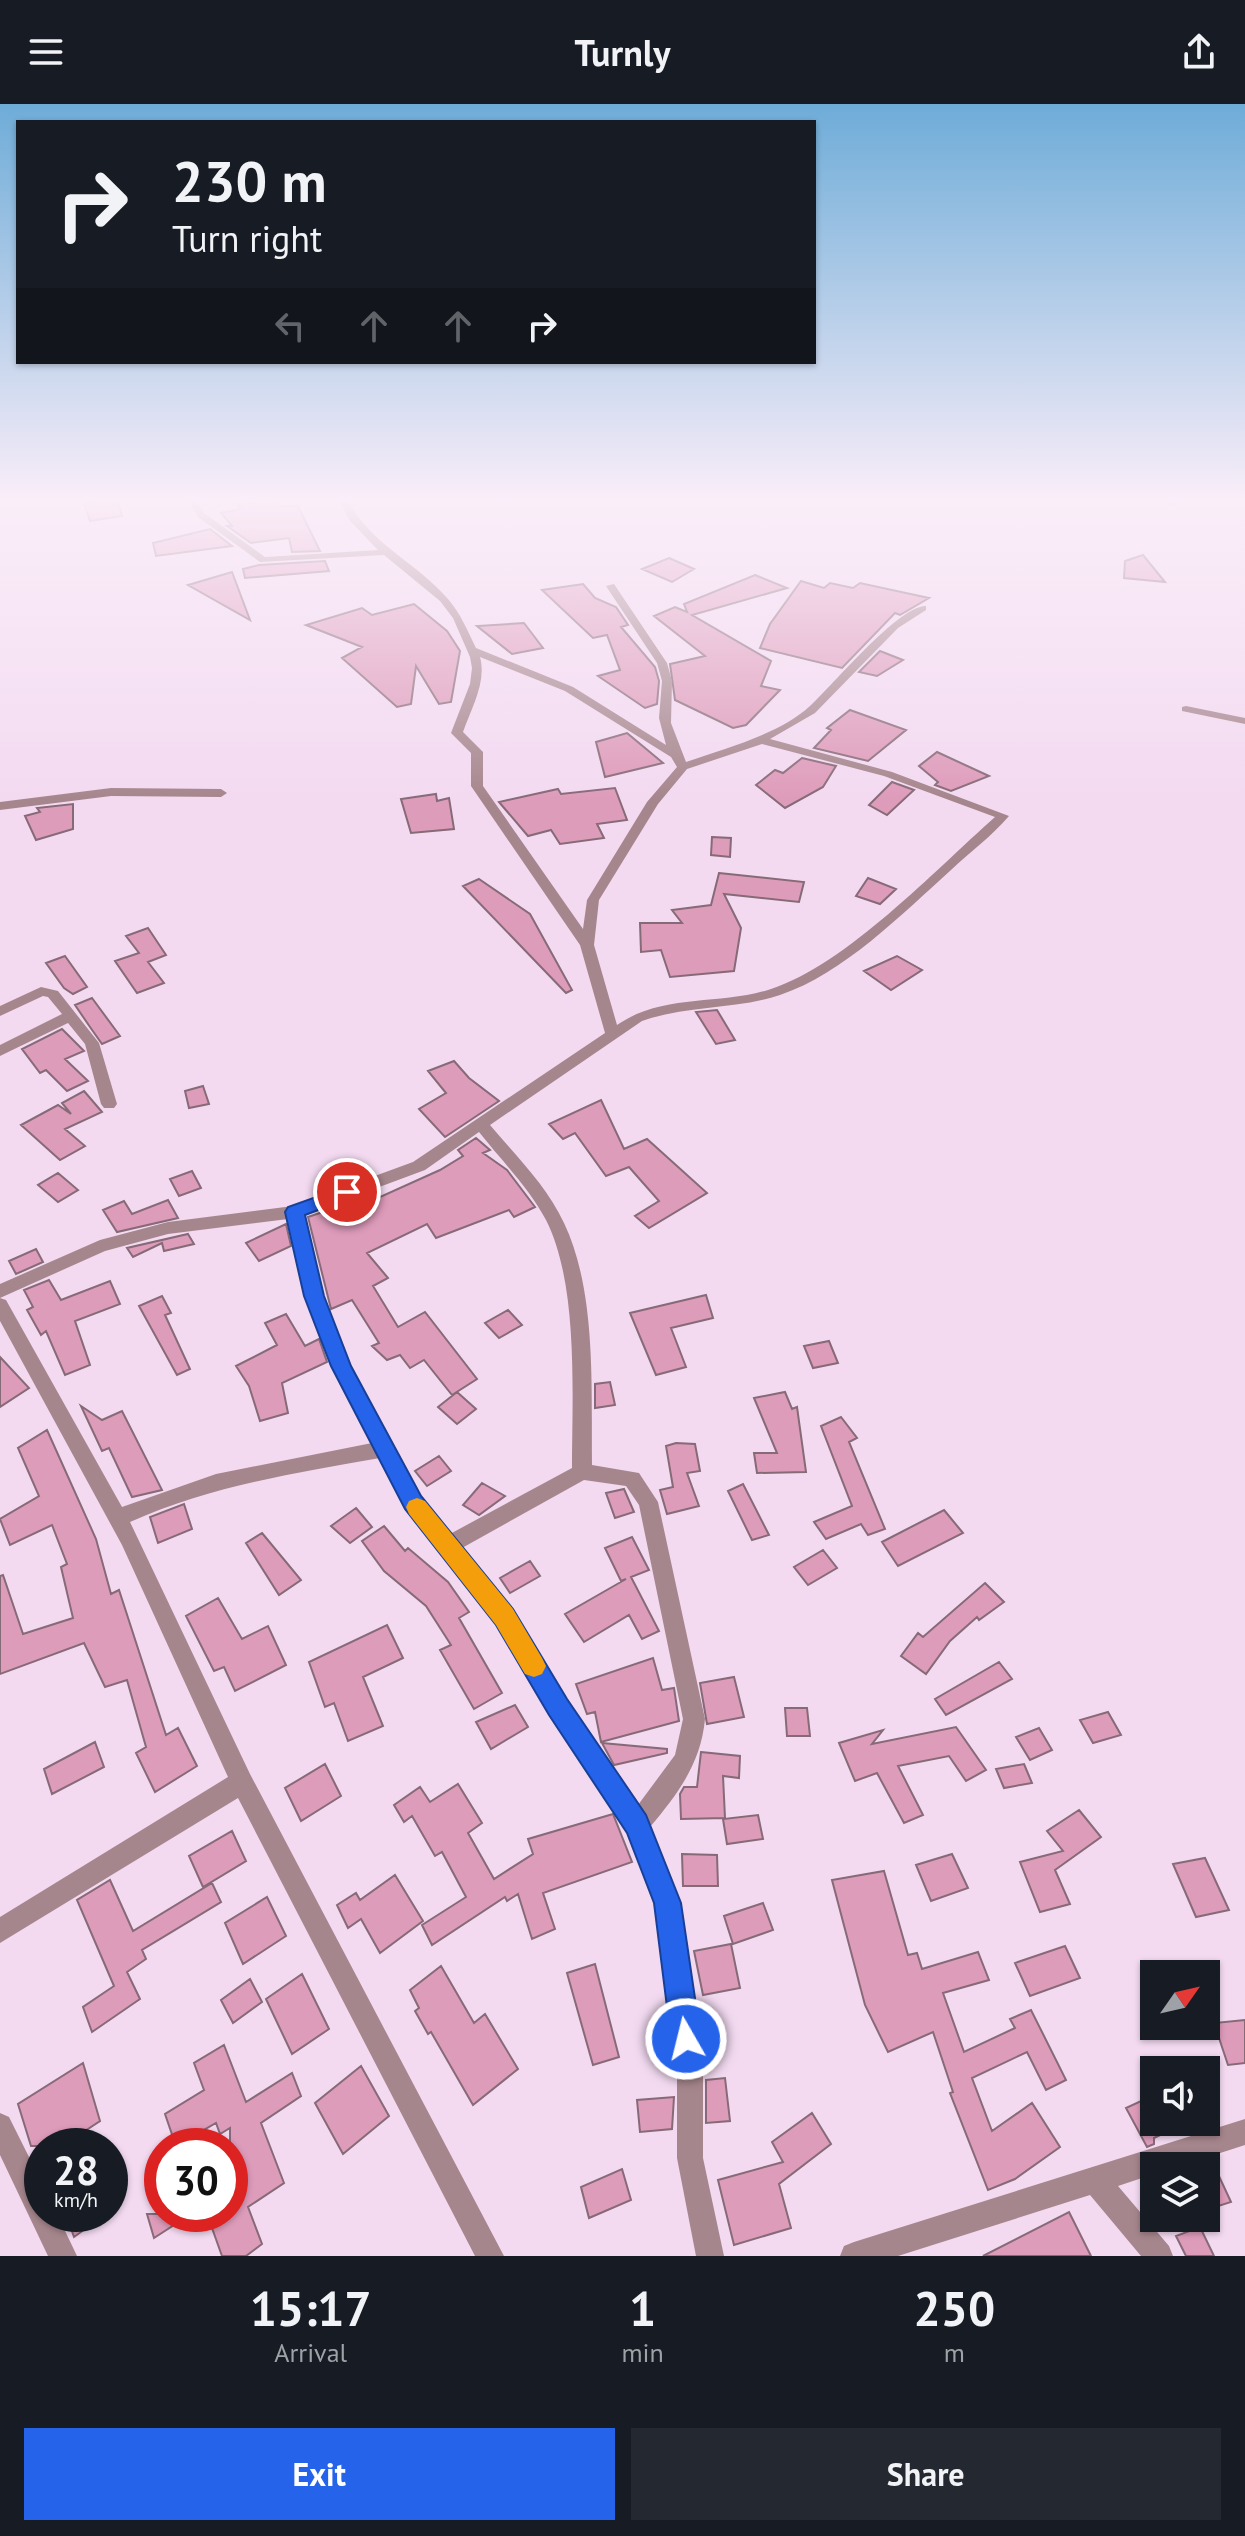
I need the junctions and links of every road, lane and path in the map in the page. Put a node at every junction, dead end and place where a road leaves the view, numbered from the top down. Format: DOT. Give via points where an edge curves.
graph roads {
  1 [pos="440,598"];
  2 [pos="617,598"];
  3 [pos="923,608"];
  4 [pos="471,650"];
  5 [pos="1186,709"];
  6 [pos="1245,721"];
  7 [pos="761,740"];
  8 [pos="675,755"];
  9 [pos="683,767"];
  10 [pos="221,793"];
  11 [pos="0,806"];
  12 [pos="587,945"];
  13 [pos="0,1012"];
  14 [pos="70,1016"];
  15 [pos="612,1034"];
  16 [pos="0,1051"];
  17 [pos="109,1104"];
  18 [pos="482,1125"];
  19 [pos="295,1212"];
  20 [pos="0,1291"];
  21 [pos="0,1305"];
  22 [pos="385,1449"];
  23 [pos="582,1472"];
  24 [pos="118,1518"];
  25 [pos="448,1545"];
  26 [pos="242,1782"];
  27 [pos="637,1824"];
  28 [pos="0,1931"];
  29 [pos="0,2126"];
  30 [pos="1245,2132"];
  31 [pos="24,2176"];
  32 [pos="1096,2181"];
  33 [pos="51,2232"];
  34 [pos="63,2256"];
  35 [pos="490,2256"];
  36 [pos="710,2256"];
  37 [pos="854,2256"];
  38 [pos="1159,2256"];
  1 -- 4 [label="street" via="458,614"];
  2 -- 8 [label="street" via="667,678 663,711"];
  3 -- 7 [label="street" via="895,626 811,711"];
  4 -- 8 [label="street" via="569,689"];
  4 -- 12 [label="street" via="478,663 477,678 457,733 477,752 477,786"];
  5 -- 6 [label="street"];
  7 -- 9 [label="street"];
  7 -- 15 [label="street" via="888,774 1003,816 809,979 775,992 661,1008"];
  8 -- 9 [label="street"];
  9 -- 12 [label="street" via="602,880 593,900"];
  10 -- 11 [label="street" via="111,792"];
  12 -- 15 [label="street"];
  13 -- 14 [label="street" via="49,991"];
  14 -- 16 [label="street"];
  14 -- 17 [label="street" via="92,1043"];
  15 -- 18 [label="street"];
  18 -- 19 [label="street" via="419,1166"];
  18 -- 23 [label="street" via="540,1200 560,1236 579,1341"];
  19 -- 20 [label="street" via="154,1231 100,1246"];
  19 -- 22 [label="street" via="314,1296 341,1366"];
  21 -- 24 [label="street"];
  22 -- 24 [label="street" via="221,1478"];
  22 -- 25 [label="street" via="413,1502"];
  23 -- 25 [label="street"];
  23 -- 27 [label="street" via="632,1479 648,1502 694,1719 694,1744 668,1788"];
  24 -- 26 [label="street"];
  25 -- 27 [label="street" via="505,1617"];
  26 -- 28 [label="street"];
  26 -- 35 [label="street"];
  27 -- 36 [label="street" via="668,1903 690,2066 690,2158"];
  29 -- 31 [label="street"];
  30 -- 32 [label="street"];
  32 -- 37 [label="street"];
  32 -- 38 [label="street"];
  33 -- 34 [label="street"];
}
